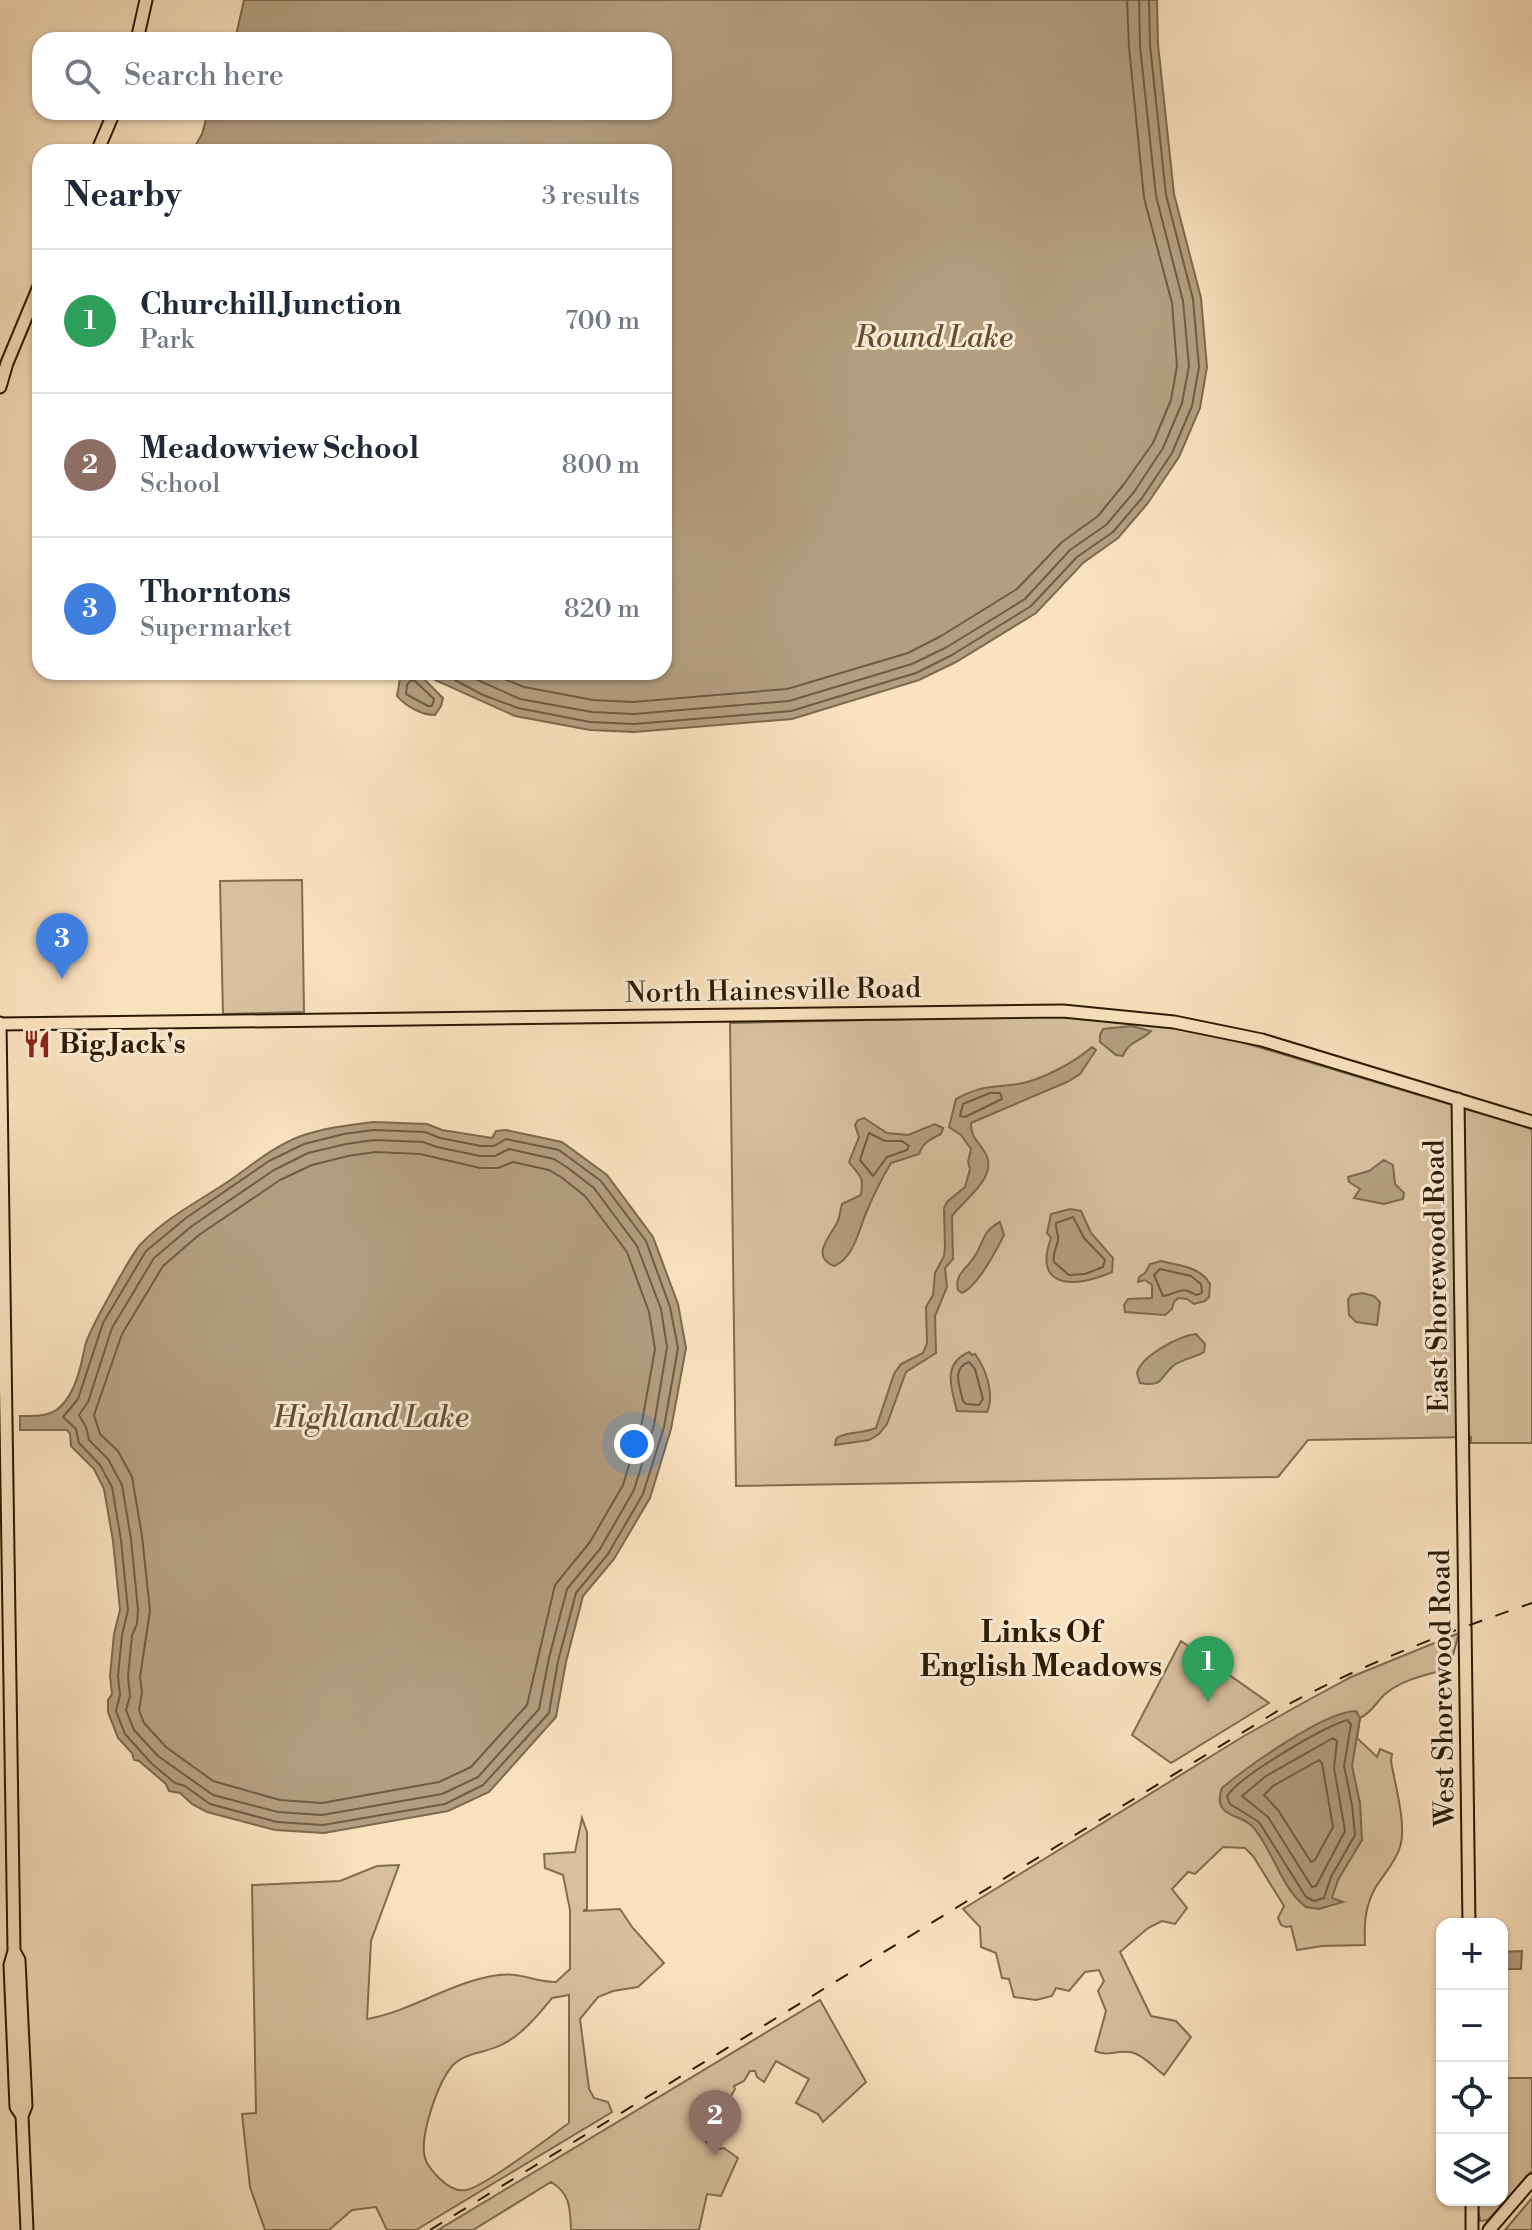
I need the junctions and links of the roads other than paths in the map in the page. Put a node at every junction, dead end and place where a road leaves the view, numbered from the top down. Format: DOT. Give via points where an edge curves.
graph roads {
  1 [pos="146,0"];
  2 [pos="139,32"];
  3 [pos="111,120"];
  4 [pos="100,144"];
  5 [pos="32,303"];
  6 [pos="0,387"];
  7 [pos="0,1023"];
  8 [pos="1458,1099"];
  9 [pos="1532,1122"];
  10 [pos="1463,1451"];
  11 [pos="1469,1918"];
  12 [pos="1532,2180"];
  13 [pos="1472,2206"];
  14 [pos="27,2230"];
  15 [pos="1472,2230"];
  16 [pos="1489,2230"];
  1 -- 2 [label="main road"];
  3 -- 4 [label="main road"];
  5 -- 6 [label="main road"];
  7 -- 8 [label="main road, North Hainesville Road" via="1063,1011 1115,1014 1262,1040"];
  7 -- 14 [label="main road" via="14,1951 19,1960 26,2106 22,2116"];
  8 -- 9 [label="main road, North Hainesville Road"];
  8 -- 10 [label="main road, East Shorewood Road"];
  10 -- 11 [label="main road, West Shorewood Road"];
  12 -- 16 [label="main road"];
  13 -- 15 [label="main road"];
}
